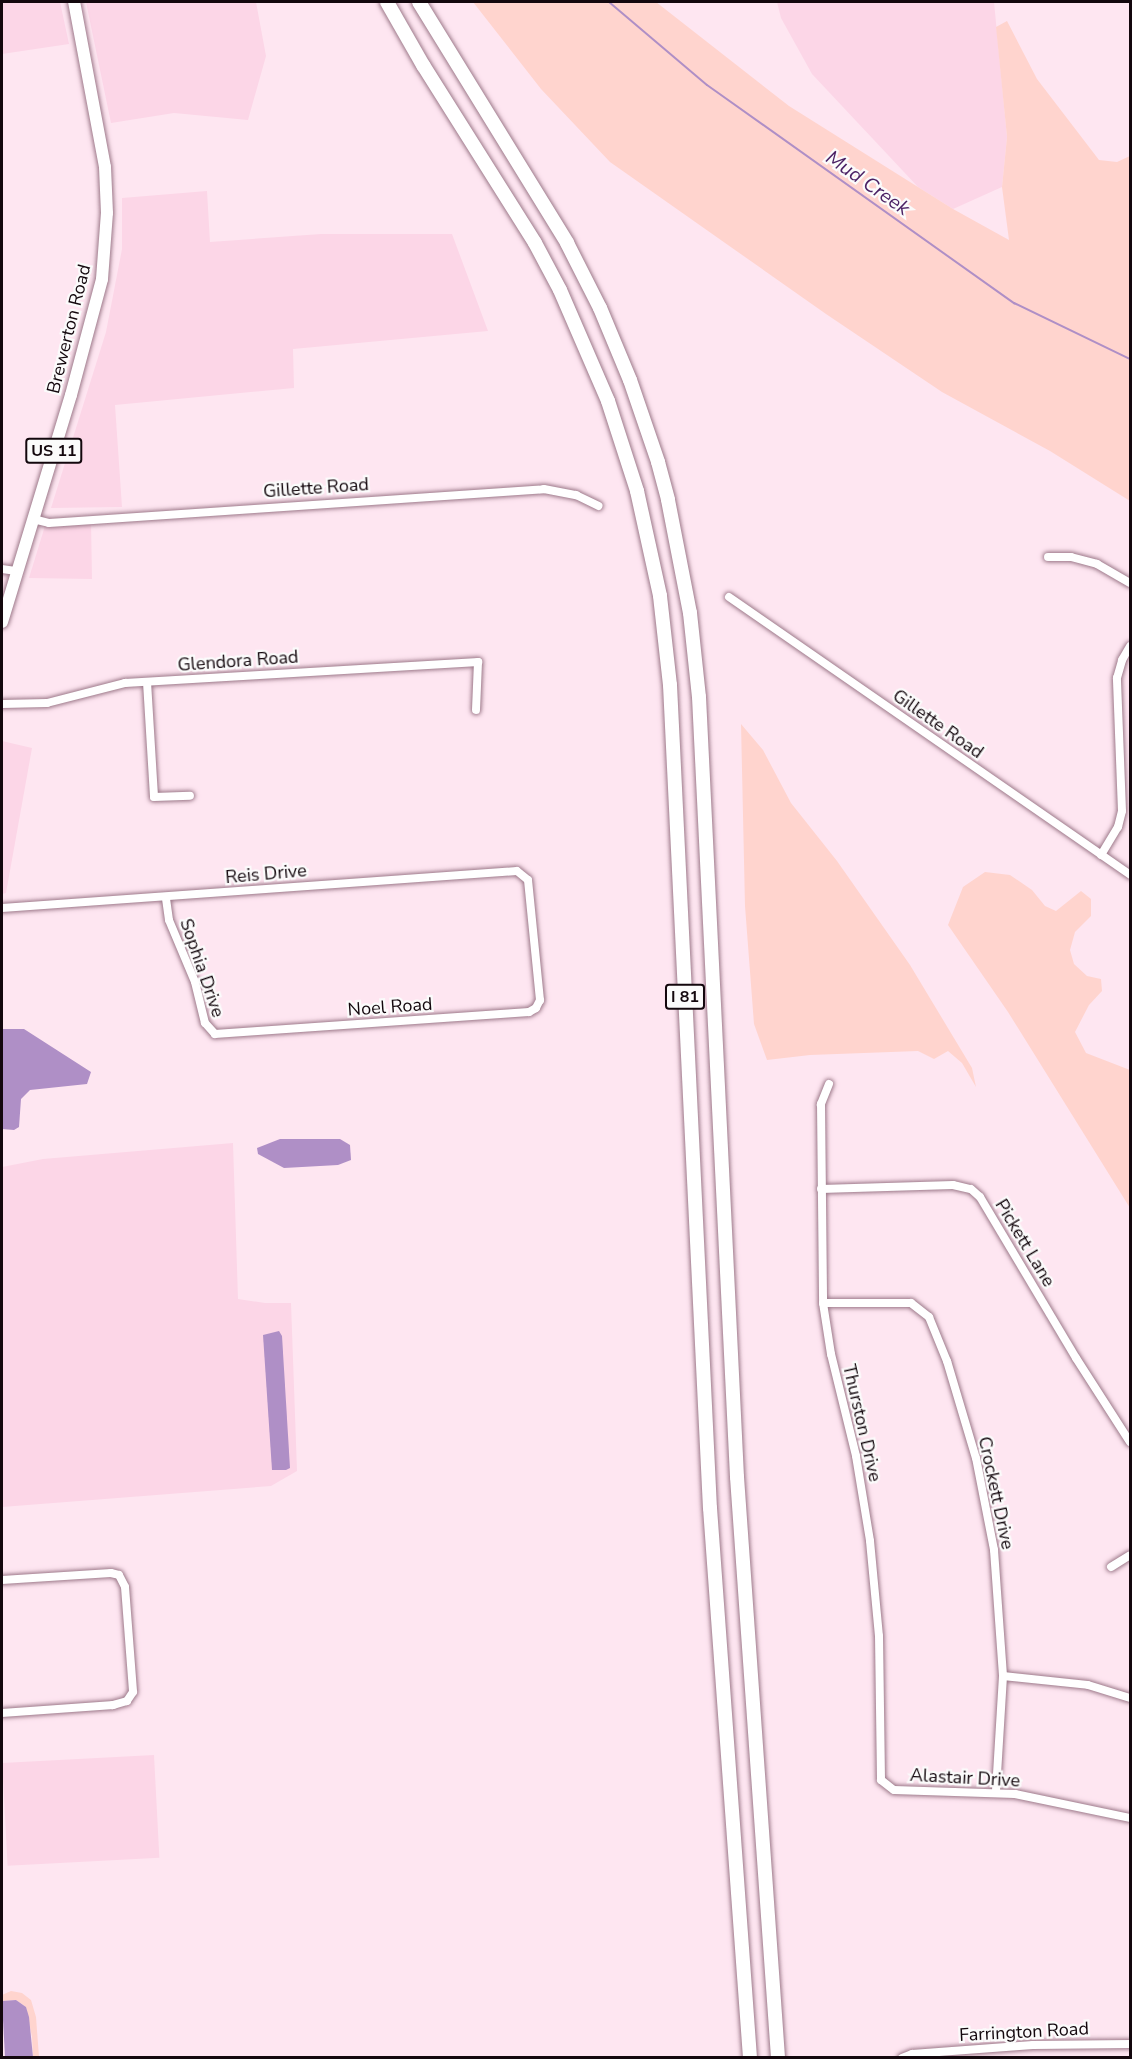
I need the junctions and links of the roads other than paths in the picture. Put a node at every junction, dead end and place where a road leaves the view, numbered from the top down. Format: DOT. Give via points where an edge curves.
graph roads {
  1 [pos="74,2"];
  2 [pos="387,2"];
  3 [pos="419,2"];
  4 [pos="599,506"];
  5 [pos="33,519"];
  6 [pos="1048,557"];
  7 [pos="2,569"];
  8 [pos="17,571"];
  9 [pos="1131,583"];
  10 [pos="729,597"];
  11 [pos="2,622"];
  12 [pos="1131,646"];
  13 [pos="147,682"];
  14 [pos="2,704"];
  15 [pos="476,710"];
  16 [pos="190,796"];
  17 [pos="1101,855"];
  18 [pos="1131,876"];
  19 [pos="166,898"];
  20 [pos="2,908"];
  21 [pos="540,988"];
  22 [pos="225,1034"];
  23 [pos="829,1084"];
  24 [pos="821,1189"];
  25 [pos="823,1303"];
  26 [pos="1131,1442"];
  27 [pos="1131,1555"];
  28 [pos="1111,1567"];
  29 [pos="2,1580"];
  30 [pos="1003,1676"];
  31 [pos="1131,1698"];
  32 [pos="2,1713"];
  33 [pos="880,1771"];
  34 [pos="996,1792"];
  35 [pos="1131,1818"];
  36 [pos="1131,2044"];
  37 [pos="750,2058"];
  38 [pos="778,2058"];
  39 [pos="902,2058"];
  1 -- 5 [label="main road, Brewerton Road / US 11" via="103,149 106,236 94,316"];
  2 -- 37 [label="highway, I 81" via="535,243 595,366 637,491 660,596 670,686 710,1508"];
  3 -- 38 [label="highway, I 81" via="567,243 600,308 658,462 690,613 701,744 737,1477"];
  4 -- 5 [label="street, Gillette Road" via="576,495 544,489 49,523"];
  5 -- 8 [label="main road, Brewerton Road / US 11"];
  6 -- 9 [label="street" via="1071,557 1097,564"];
  7 -- 8 [label="street"];
  8 -- 11 [label="main road, Brewerton Road / US 11"];
  10 -- 17 [label="street, Gillette Road"];
  12 -- 17 [label="street" via="1117,678 1122,811 1118,827"];
  13 -- 14 [label="street, Glendora Road" via="99,689 47,703"];
  13 -- 15 [label="street, Glendora Road" via="478,662"];
  13 -- 16 [label="street" via="154,797"];
  17 -- 18 [label="street, Gillette Road"];
  19 -- 20 [label="street, Reis Drive"];
  19 -- 21 [label="street, Reis Drive" via="512,870 525,874 528,880"];
  19 -- 22 [label="street, Sophia Drive" via="169,920 195,982 205,1023 215,1034"];
  21 -- 22 [label="street, Noel Road" via="537,1008 529,1012"];
  23 -- 24 [label="street, Thurston Drive" via="821,1104"];
  24 -- 25 [label="street, Thurston Drive"];
  24 -- 26 [label="street, Pickett Lane" via="954,1185 970,1189 980,1197"];
  25 -- 30 [label="street, Crockett Drive" via="912,1303 933,1325 962,1406 986,1502 994,1550"];
  25 -- 33 [label="street, Thurston Drive" via="870,1541 879,1636"];
  27 -- 28 [label="street"];
  29 -- 32 [label="street" via="111,1573 123,1579 133,1692 129,1700 113,1706"];
  30 -- 31 [label="street" via="1088,1686"];
  30 -- 34 [label="street, Crockett Drive"];
  33 -- 34 [label="street, Alastair Drive" via="884,1783 894,1790"];
  34 -- 35 [label="street, Alastair Drive"];
  36 -- 39 [label="street, Farrington Road" via="1033,2045 920,2053"];
}
